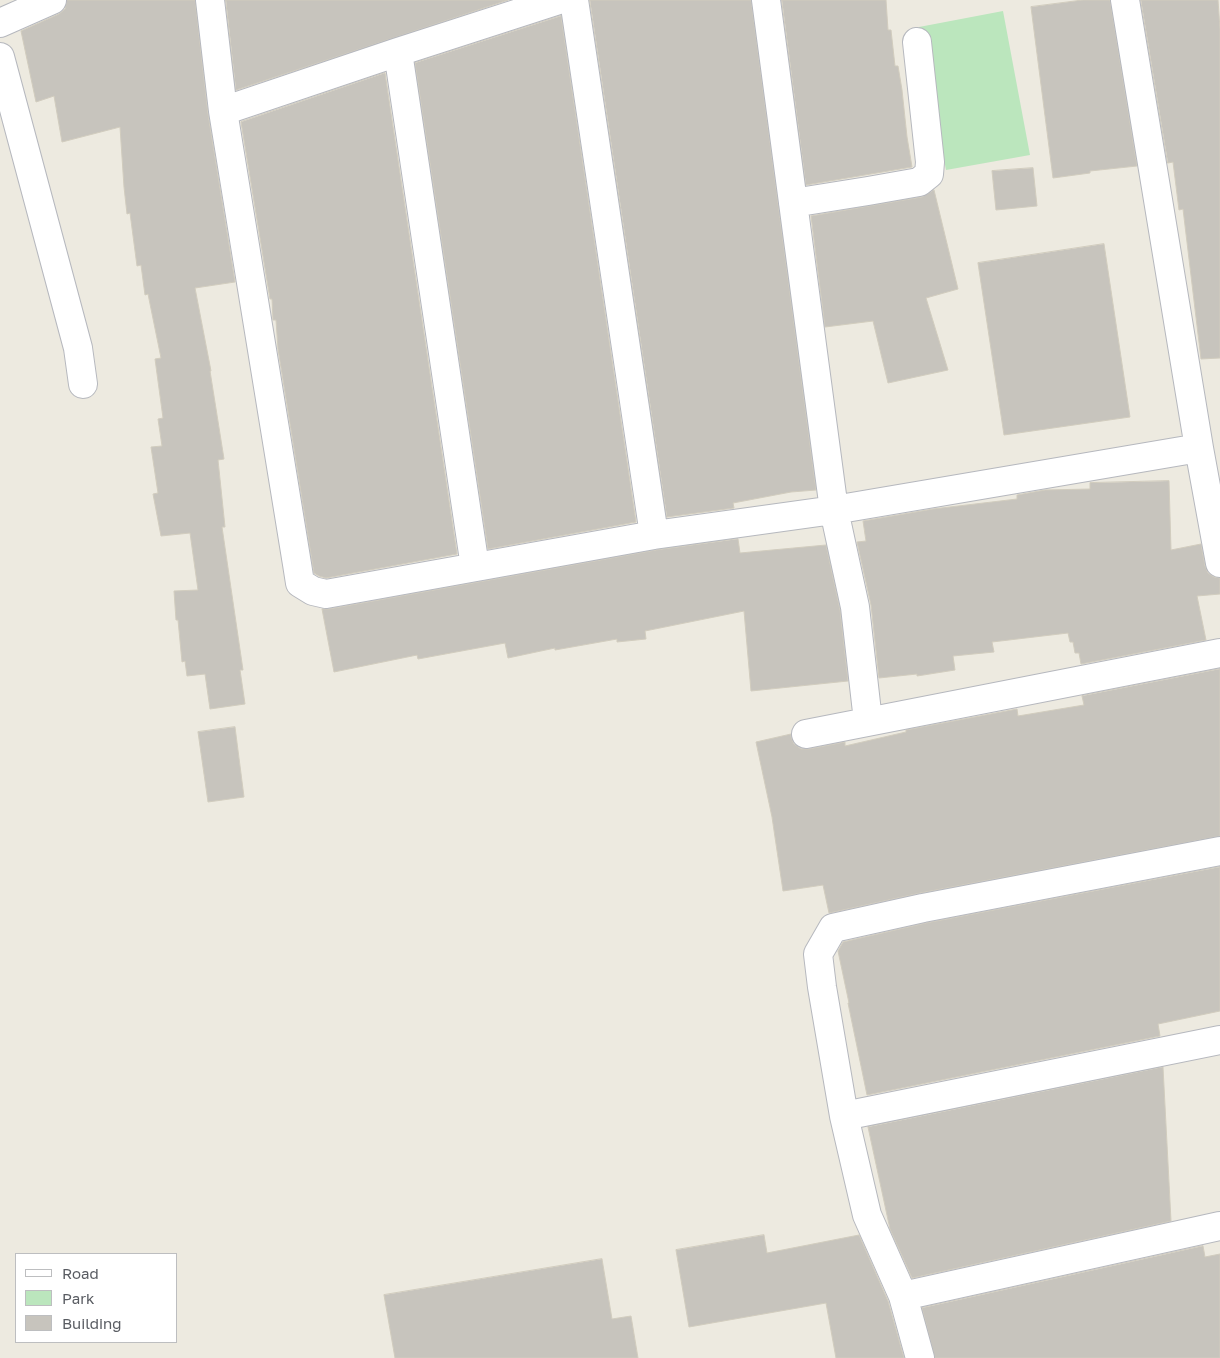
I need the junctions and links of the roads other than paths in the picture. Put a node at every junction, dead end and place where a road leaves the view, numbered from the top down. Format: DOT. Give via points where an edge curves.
graph roads {
  1 [pos="52,0"];
  2 [pos="210,0"];
  3 [pos="559,0"];
  4 [pos="574,0"];
  5 [pos="766,0"];
  6 [pos="1125,0"];
  7 [pos="0,23"];
  8 [pos="917,42"];
  9 [pos="398,52"];
  10 [pos="0,57"];
  11 [pos="223,111"];
  12 [pos="793,203"];
  13 [pos="83,384"];
  14 [pos="1199,448"];
  15 [pos="834,510"];
  16 [pos="654,535"];
  17 [pos="1220,563"];
  18 [pos="475,567"];
  19 [pos="1220,653"];
  20 [pos="868,721"];
  21 [pos="806,734"];
  22 [pos="1220,851"];
  23 [pos="1220,1040"];
  24 [pos="844,1116"];
  25 [pos="1220,1226"];
  26 [pos="903,1296"];
  27 [pos="920,1358"];
  1 -- 7 [label="street"];
  2 -- 11 [label="street"];
  3 -- 9 [label="street"];
  4 -- 16 [label="street"];
  5 -- 12 [label="street"];
  6 -- 14 [label="street"];
  8 -- 12 [label="street" via="929,174 919,182"];
  9 -- 11 [label="street"];
  9 -- 18 [label="street"];
  10 -- 13 [label="street" via="76,340"];
  11 -- 18 [label="street" via="300,583 326,594"];
  12 -- 15 [label="street"];
  14 -- 15 [label="street"];
  14 -- 17 [label="street"];
  15 -- 16 [label="street"];
  15 -- 20 [label="street" via="855,607"];
  16 -- 18 [label="street"];
  19 -- 20 [label="street"];
  20 -- 21 [label="street"];
  22 -- 24 [label="street" via="833,928 818,954"];
  23 -- 24 [label="street"];
  24 -- 26 [label="street" via="867,1215"];
  25 -- 26 [label="street"];
  26 -- 27 [label="street"];
}
